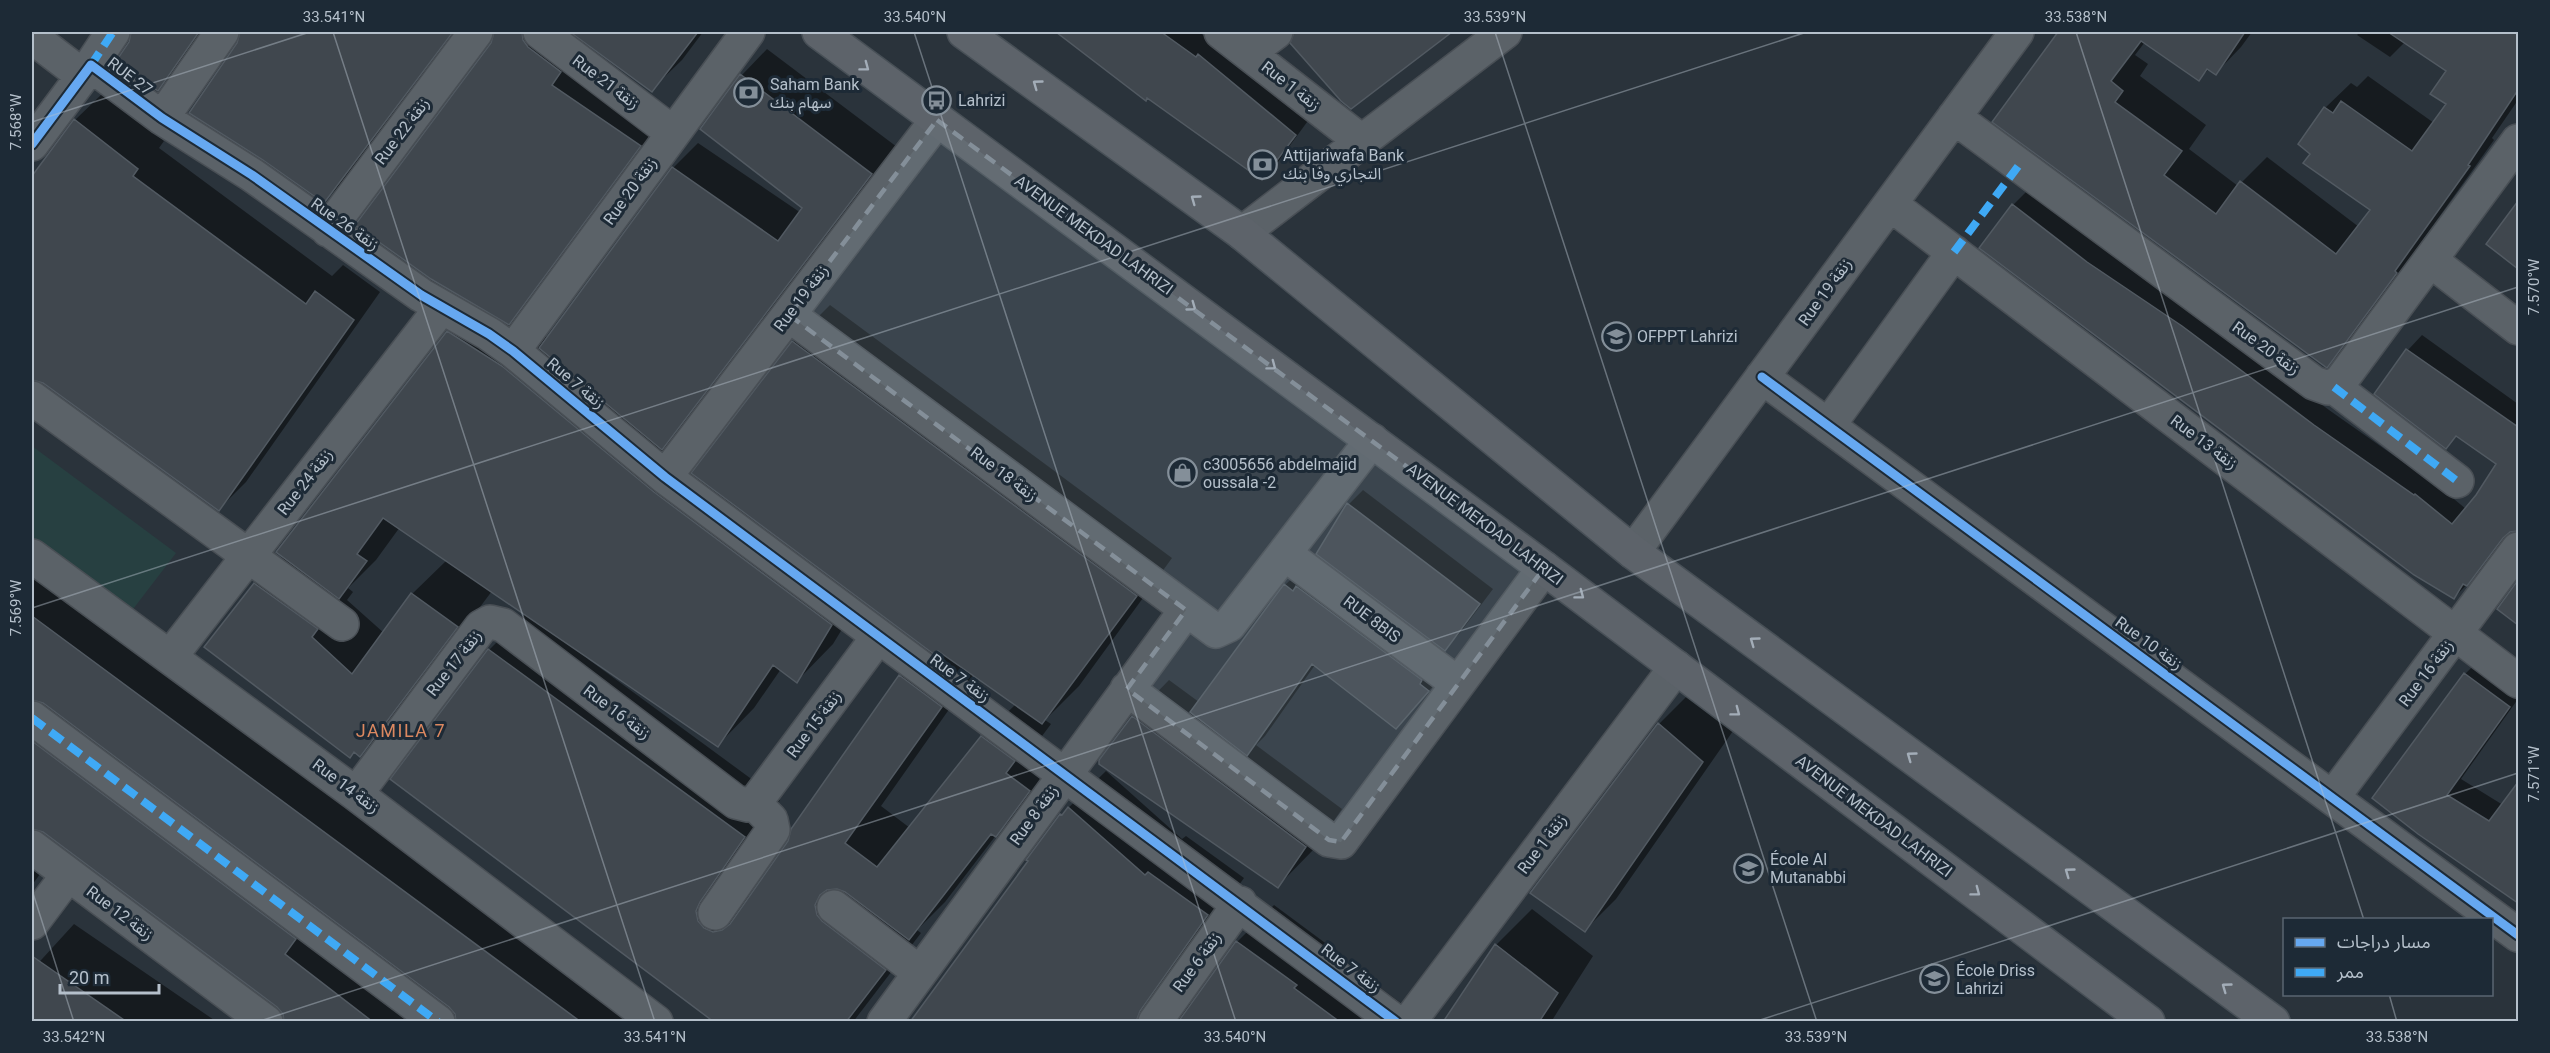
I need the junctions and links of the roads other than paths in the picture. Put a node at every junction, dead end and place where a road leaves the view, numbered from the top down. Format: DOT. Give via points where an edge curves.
graph roads {
  1 [pos="113,32"];
  2 [pos="222,32"];
  3 [pos="476,32"];
  4 [pos="540,32"];
  5 [pos="748,32"];
  6 [pos="819,32"];
  7 [pos="964,32"];
  8 [pos="1221,32"];
  9 [pos="1276,32"];
  10 [pos="1505,32"];
  11 [pos="2017,32"];
  12 [pos="32,37"];
  13 [pos="1248,53"];
  14 [pos="87,70"];
  15 [pos="1954,117"];
  16 [pos="162,118"];
  17 [pos="937,120"];
  18 [pos="673,133"];
  19 [pos="1361,141"];
  20 [pos="2518,141"];
  21 [pos="32,144"];
  22 [pos="1890,204"];
  23 [pos="328,230"];
  24 [pos="1242,233"];
  25 [pos="1954,252"];
  26 [pos="2430,260"];
  27 [pos="441,308"];
  28 [pos="789,315"];
  29 [pos="2518,328"];
  30 [pos="513,351"];
  31 [pos="1762,377"];
  32 [pos="2334,387"];
  33 [pos="32,398"];
  34 [pos="1828,426"];
  35 [pos="1372,440"];
  36 [pos="665,477"];
  37 [pos="2457,481"];
  38 [pos="2518,549"];
  39 [pos="1633,552"];
  40 [pos="1286,554"];
  41 [pos="248,555"];
  42 [pos="32,556"];
  43 [pos="1544,568"];
  44 [pos="1186,610"];
  45 [pos="490,622"];
  46 [pos="342,624"];
  47 [pos="2456,633"];
  48 [pos="878,637"];
  49 [pos="170,657"];
  50 [pos="1676,667"];
  51 [pos="2518,681"];
  52 [pos="1458,684"];
  53 [pos="1127,689"];
  54 [pos="32,718"];
  55 [pos="1065,773"];
  56 [pos="356,794"];
  57 [pos="2333,797"];
  58 [pos="749,804"];
  59 [pos="32,847"];
  60 [pos="68,875"];
  61 [pos="1240,903"];
  62 [pos="834,907"];
  63 [pos="715,914"];
  64 [pos="32,923"];
  65 [pos="2518,935"];
  66 [pos="920,972"];
  67 [pos="266,1022"];
  68 [pos="438,1022"];
  69 [pos="656,1022"];
  70 [pos="884,1022"];
  71 [pos="1155,1022"];
  72 [pos="1396,1022"];
  73 [pos="1409,1022"];
  74 [pos="2148,1022"];
  75 [pos="2273,1022"];
  1 -- 14 [label="street"];
  2 -- 16 [label="street"];
  3 -- 23 [label="street, Rue 22 زنقة"];
  4 -- 18 [label="street, Rue 21 زنقة"];
  5 -- 18 [label="street, Rue 20 زنقة"];
  6 -- 17 [label="main road, AVENUE MEKDAD LAHRIZI, one-way"];
  24 -- 7 [label="main road, one-way"];
  8 -- 13 [label="street, Rue 1 زنقة"];
  9 -- 13 [label="street"];
  10 -- 19 [label="street"];
  11 -- 15 [label="street, Rue 19 زنقة"];
  12 -- 14 [label="street, RUE 27"];
  13 -- 19 [label="street, Rue 1 زنقة"];
  14 -- 16 [label="street, RUE 27"];
  14 -- 21 [label="street"];
  15 -- 22 [label="street, Rue 19 زنقة"];
  15 -- 32 [label="street, Rue 20 زنقة" via="2314,383"];
  16 -- 23 [label="street, Rue 26 زنقة"];
  17 -- 28 [label="street, Rue 19 زنقة"];
  17 -- 35 [label="main road, AVENUE MEKDAD LAHRIZI, one-way"];
  18 -- 30 [label="street, Rue 20 زنقة"];
  19 -- 24 [label="street"];
  20 -- 26 [label="street"];
  22 -- 25 [label="street, Rue 13 زنقة"];
  22 -- 31 [label="street, Rue 19 زنقة"];
  23 -- 27 [label="street, Rue 26 زنقة"];
  24 -- 39 [label="main road"];
  25 -- 34 [label="street"];
  25 -- 47 [label="street, Rue 13 زنقة"];
  26 -- 29 [label="street"];
  26 -- 32 [label="street"];
  27 -- 30 [label="street, Rue 26 زنقة"];
  27 -- 41 [label="street, Rue 24 زنقة"];
  28 -- 36 [label="street, Rue 19 زنقة"];
  28 -- 44 [label="street, Rue 18 زنقة"];
  30 -- 36 [label="street, Rue 7 زنقة"];
  31 -- 34 [label="street, Rue 10 زنقة"];
  31 -- 39 [label="street, Rue 19 زنقة"];
  32 -- 37 [label="street, Rue 20 زنقة"];
  33 -- 41 [label="street"];
  34 -- 57 [label="street, Rue 10 زنقة"];
  35 -- 40 [label="street"];
  35 -- 43 [label="main road, AVENUE MEKDAD LAHRIZI"];
  36 -- 48 [label="street, Rue 7 زنقة"];
  38 -- 47 [label="street, Rue 16 زنقة"];
  75 -- 39 [label="main road, one-way"];
  40 -- 44 [label="street, Rue 18 زنقة" via="1220,631 1210,629"];
  40 -- 52 [label="street, RUE 8BIS"];
  41 -- 46 [label="street"];
  41 -- 49 [label="street, Rue 24 زنقة"];
  42 -- 49 [label="street, Rue 14 زنقة"];
  43 -- 50 [label="main road, AVENUE MEKDAD LAHRIZI, one-way"];
  43 -- 52 [label="street"];
  44 -- 53 [label="street, Rue 8 زنقة"];
  45 -- 56 [label="street, Rue 17 زنقة" via="480,627"];
  45 -- 58 [label="street, Rue 16 زنقة" via="503,625 736,802"];
  47 -- 51 [label="street, Rue 13 زنقة"];
  47 -- 57 [label="street, Rue 16 زنقة"];
  48 -- 55 [label="street, Rue 7 زنقة"];
  48 -- 58 [label="street, Rue 15 زنقة"];
  49 -- 56 [label="street, Rue 14 زنقة"];
  50 -- 73 [label="street, Rue 1 زنقة"];
  50 -- 74 [label="main road, AVENUE MEKDAD LAHRIZI, one-way"];
  52 -- 53 [label="street" via="1344,839 1337,843"];
  53 -- 55 [label="street, Rue 8 زنقة"];
  54 -- 68 [label="street"];
  55 -- 61 [label="street, Rue 7 زنقة"];
  55 -- 66 [label="street, Rue 8 زنقة"];
  56 -- 69 [label="street, Rue 14 زنقة"];
  57 -- 65 [label="street, Rue 10 زنقة"];
  58 -- 63 [label="street, Rue 16 زنقة" via="771,820 773,830"];
  59 -- 60 [label="street, Rue 12 زنقة"];
  60 -- 64 [label="street"];
  60 -- 67 [label="street, Rue 12 زنقة"];
  61 -- 71 [label="street, Rue 6 زنقة"];
  61 -- 72 [label="street, Rue 7 زنقة"];
  62 -- 66 [label="street"];
  66 -- 70 [label="street, Rue 8 زنقة"];
}
